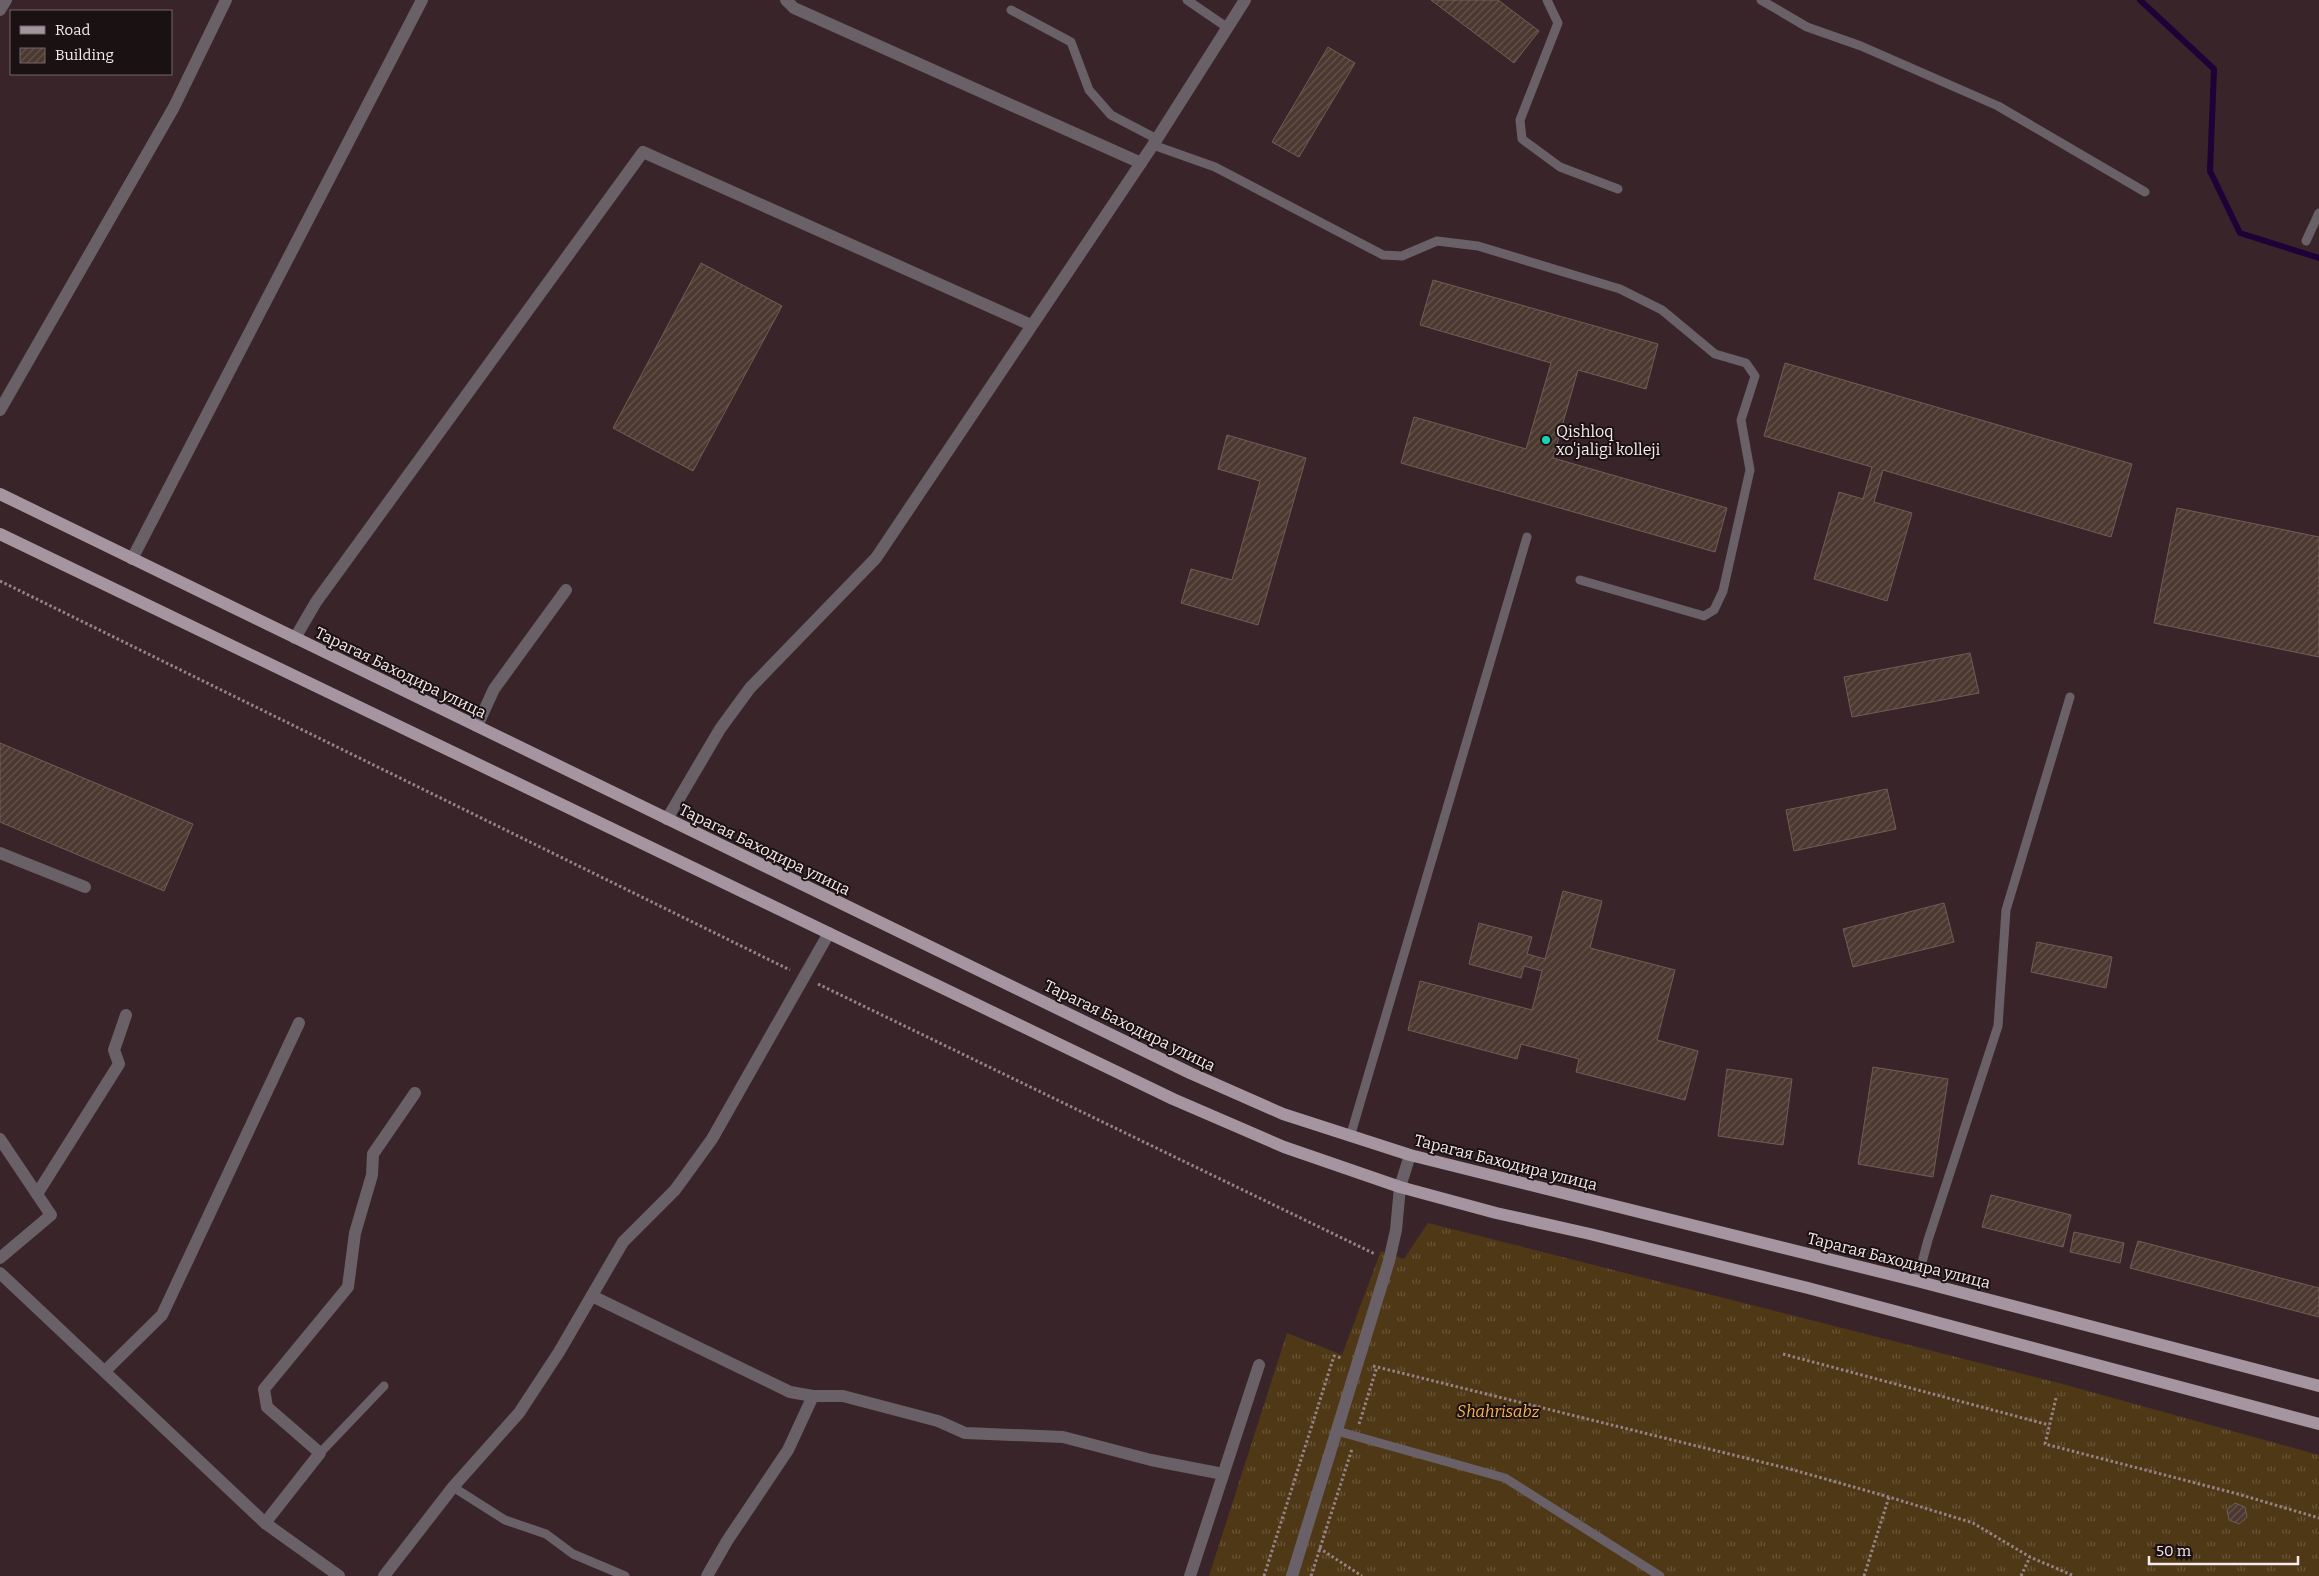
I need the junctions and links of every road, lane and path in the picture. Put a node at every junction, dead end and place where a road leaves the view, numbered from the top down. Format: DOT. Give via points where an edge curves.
graph roads {
  1 [pos="6,0"];
  2 [pos="226,0"];
  3 [pos="422,0"];
  4 [pos="786,0"];
  5 [pos="1187,0"];
  6 [pos="1245,0"];
  7 [pos="1547,0"];
  8 [pos="1761,0"];
  9 [pos="0,10"];
  10 [pos="1012,10"];
  11 [pos="1228,28"];
  12 [pos="1155,142"];
  13 [pos="1141,163"];
  14 [pos="1618,189"];
  15 [pos="2145,192"];
  16 [pos="2319,213"];
  17 [pos="2306,241"];
  18 [pos="1031,325"];
  19 [pos="0,410"];
  20 [pos="0,494"];
  21 [pos="0,534"];
  22 [pos="1527,537"];
  23 [pos="132,559"];
  24 [pos="1580,580"];
  25 [pos="0,581"];
  26 [pos="566,590"];
  27 [pos="295,638"];
  28 [pos="2070,697"];
  29 [pos="477,726"];
  30 [pos="667,819"];
  31 [pos="0,853"];
  32 [pos="85,887"];
  33 [pos="829,932"];
  34 [pos="804,977"];
  35 [pos="126,1015"];
  36 [pos="299,1023"];
  37 [pos="414,1093"];
  38 [pos="1350,1137"];
  39 [pos="0,1139"];
  40 [pos="1410,1155"];
  41 [pos="1400,1187"];
  42 [pos="37,1194"];
  43 [pos="0,1258"];
  44 [pos="1389,1261"];
  45 [pos="0,1272"];
  46 [pos="1917,1281"];
  47 [pos="592,1296"];
  48 [pos="1783,1354"];
  49 [pos="1357,1362"];
  50 [pos="1259,1365"];
  51 [pos="1377,1367"];
  52 [pos="105,1371"];
  53 [pos="384,1386"];
  54 [pos="2319,1386"];
  55 [pos="813,1396"];
  56 [pos="2056,1398"];
  57 [pos="2319,1424"];
  58 [pos="2050,1425"];
  59 [pos="1337,1431"];
  60 [pos="1356,1436"];
  61 [pos="320,1453"];
  62 [pos="1223,1474"];
  63 [pos="453,1487"];
  64 [pos="1889,1497"];
  65 [pos="2319,1518"];
  66 [pos="265,1523"];
  67 [pos="1304,1539"];
  68 [pos="1320,1549"];
  69 [pos="2030,1558"];
  70 [pos="340,1576"];
  71 [pos="384,1576"];
  72 [pos="625,1576"];
  73 [pos="708,1576"];
  74 [pos="1190,1576"];
  75 [pos="1264,1576"];
  76 [pos="1292,1576"];
  77 [pos="1311,1576"];
  78 [pos="1362,1576"];
  79 [pos="1660,1576"];
  80 [pos="1864,1576"];
  81 [pos="2021,1576"];
  82 [pos="2074,1576"];
  1 -- 9 [label="street"];
  2 -- 19 [label="street" via="174,106"];
  3 -- 23 [label="street"];
  4 -- 13 [label="street" via="794,8"];
  5 -- 11 [label="lane"];
  6 -- 11 [label="street"];
  7 -- 14 [label="lane" via="1558,23 1520,120 1522,138 1560,167"];
  8 -- 15 [label="lane" via="1807,27 1861,46 1998,106"];
  10 -- 12 [label="lane" via="1071,42 1089,90 1111,115"];
  11 -- 12 [label="street"];
  12 -- 13 [label="street"];
  12 -- 24 [label="lane" via="1216,167 1383,255 1402,256 1437,240 1470,245 1620,289 1662,310 1715,354 1746,364 1755,376 1742,420 1750,470 1723,591 1714,610 1704,616"];
  13 -- 18 [label="street"];
  16 -- 17 [label="lane"];
  18 -- 27 [label="street" via="643,152 316,602"];
  18 -- 30 [label="street" via="876,558 750,688 720,729"];
  20 -- 23 [label="main road, Тарагая Баходира улица"];
  21 -- 33 [label="main road"];
  22 -- 38 [label="lane"];
  23 -- 27 [label="main road, Тарагая Баходира улица"];
  25 -- 34 [label="path"];
  26 -- 29 [label="street" via="494,689"];
  27 -- 29 [label="main road, Тарагая Баходира улица"];
  28 -- 46 [label="lane" via="2006,910 1998,1026"];
  29 -- 30 [label="main road, Тарагая Баходира улица"];
  30 -- 38 [label="main road, Тарагая Баходира улица" via="1190,1074 1283,1114"];
  31 -- 32 [label="street"];
  33 -- 34 [label="street"];
  33 -- 41 [label="main road" via="1172,1099 1284,1147"];
  34 -- 44 [label="path"];
  34 -- 47 [label="street" via="712,1139 675,1190 623,1242"];
  35 -- 42 [label="street" via="114,1050 119,1064"];
  36 -- 52 [label="street" via="162,1315"];
  37 -- 61 [label="street" via="373,1154 372,1175 355,1233 348,1287 264,1389 267,1407"];
  38 -- 40 [label="main road, Тарагая Баходира улица"];
  39 -- 42 [label="street"];
  40 -- 41 [label="street"];
  40 -- 46 [label="main road, Тарагая Баходира улица"];
  41 -- 44 [label="street"];
  41 -- 57 [label="main road" via="1808,1288"];
  42 -- 43 [label="street" via="51,1215"];
  44 -- 49 [label="street"];
  45 -- 52 [label="street"];
  46 -- 54 [label="main road, Тарагая Баходира улица"];
  47 -- 55 [label="street" via="790,1392"];
  47 -- 63 [label="street" via="519,1413"];
  48 -- 58 [label="path"];
  49 -- 51 [label="path"];
  49 -- 59 [label="street"];
  49 -- 75 [label="path" via="1334,1356"];
  50 -- 62 [label="street"];
  51 -- 60 [label="path"];
  51 -- 64 [label="path" via="1790,1469"];
  52 -- 66 [label="street"];
  53 -- 61 [label="lane"];
  55 -- 62 [label="street" via="843,1396 938,1421 965,1433 1063,1437 1151,1460"];
  55 -- 73 [label="street" via="788,1450 727,1541"];
  56 -- 58 [label="path"];
  58 -- 65 [label="path" via="2045,1444"];
  59 -- 60 [label="lane"];
  59 -- 67 [label="street"];
  60 -- 68 [label="path"];
  60 -- 79 [label="lane" via="1505,1478"];
  61 -- 66 [label="street"];
  62 -- 74 [label="street"];
  63 -- 71 [label="street"];
  63 -- 72 [label="lane" via="505,1520 546,1534 573,1554"];
  64 -- 69 [label="path" via="1973,1523"];
  64 -- 80 [label="path"];
  66 -- 70 [label="street"];
  67 -- 68 [label="path"];
  67 -- 76 [label="street"];
  68 -- 77 [label="path"];
  68 -- 78 [label="path"];
  69 -- 81 [label="path"];
  69 -- 82 [label="path"];
}
